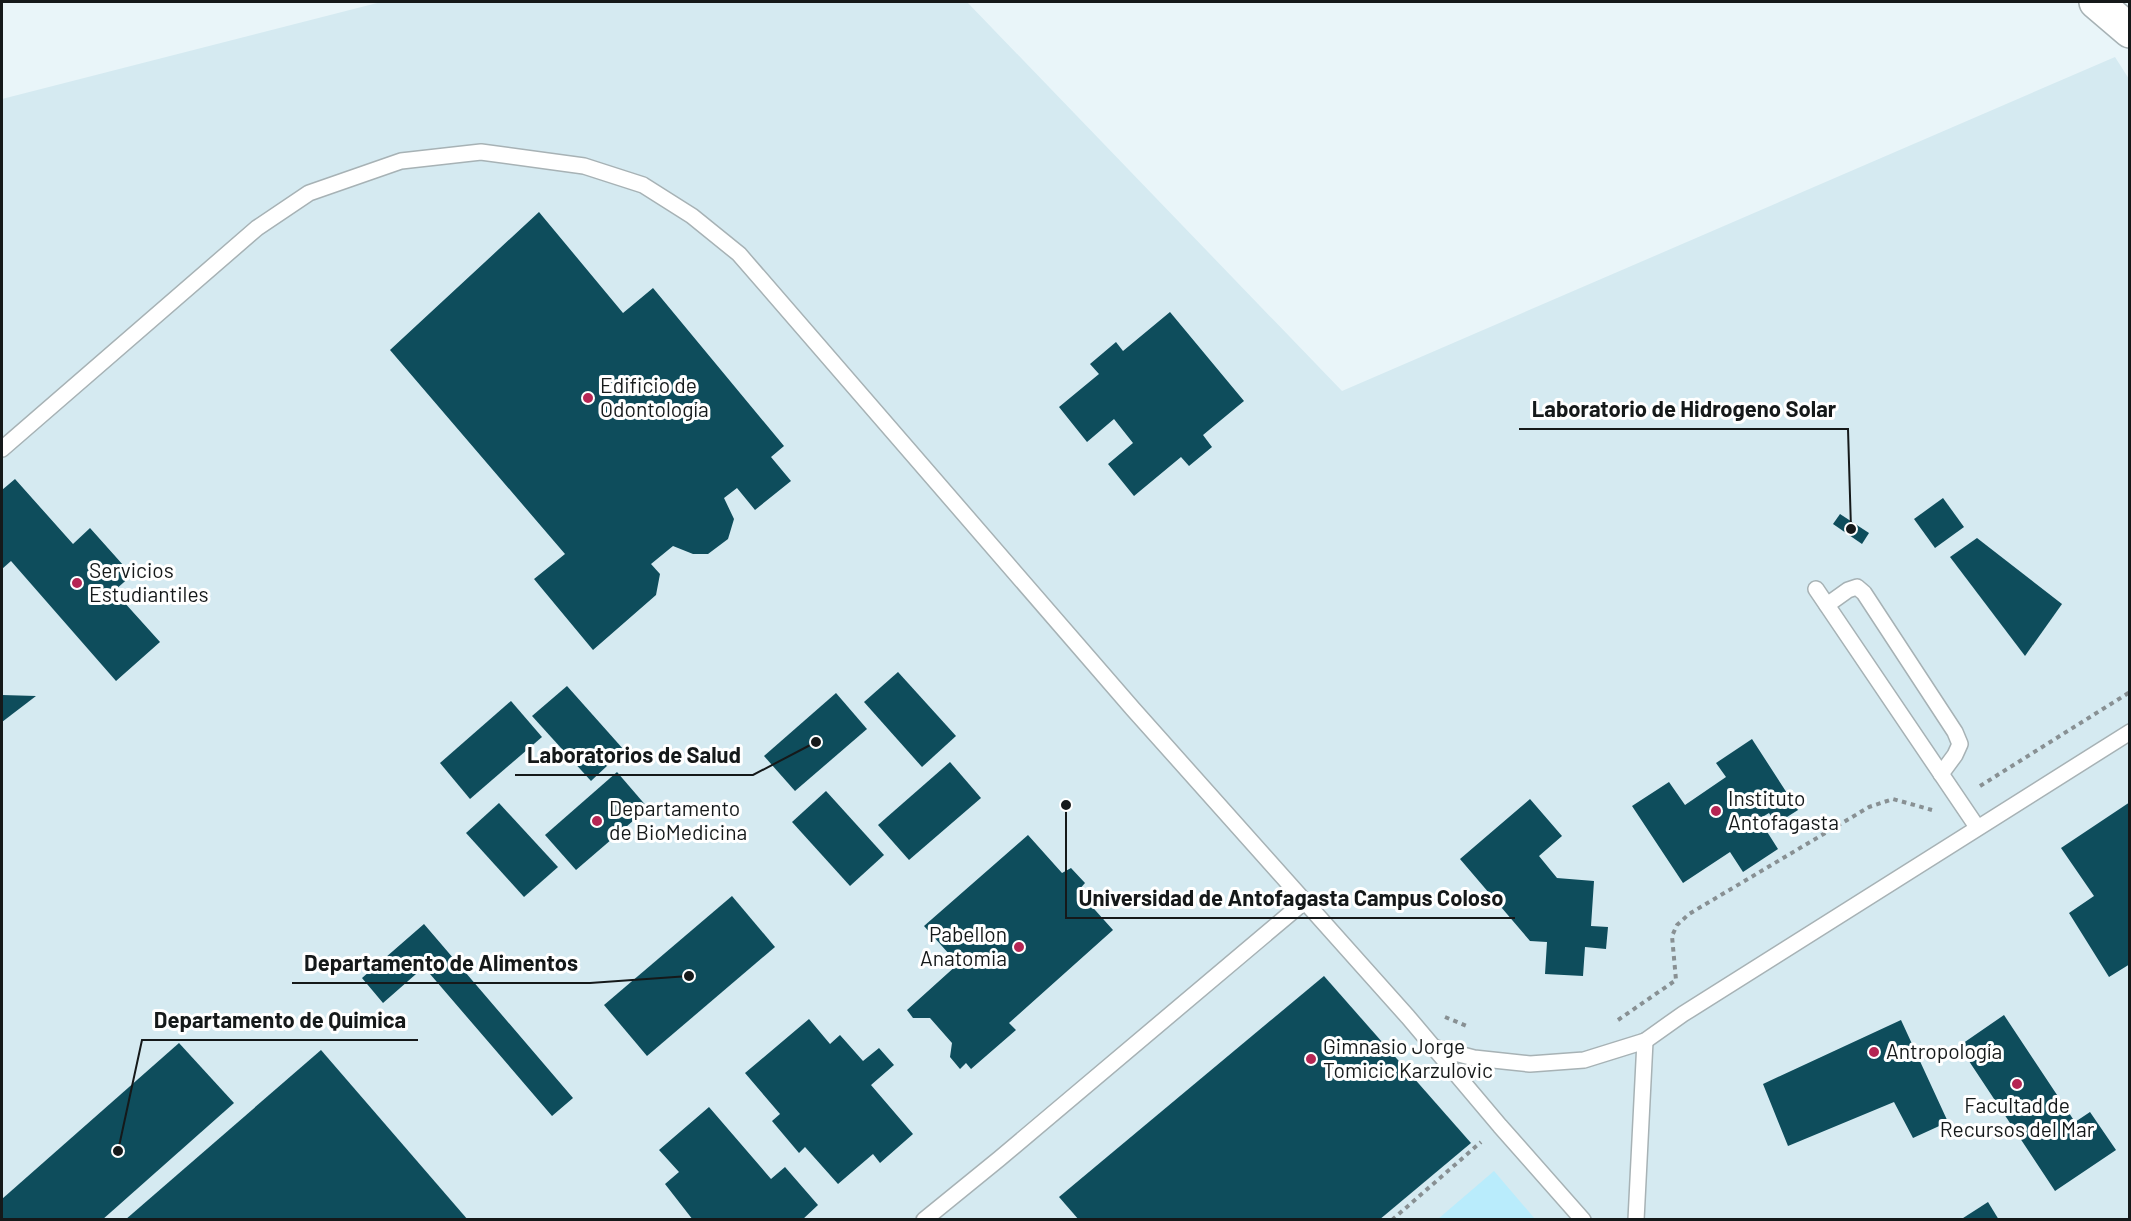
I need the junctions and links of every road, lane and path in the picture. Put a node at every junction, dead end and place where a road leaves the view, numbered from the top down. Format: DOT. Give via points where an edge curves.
graph roads {
  1 [pos="2096,2"];
  2 [pos="2130,31"];
  3 [pos="2,449"];
  4 [pos="1816,589"];
  5 [pos="1827,605"];
  6 [pos="2130,692"];
  7 [pos="2130,732"];
  8 [pos="1941,774"];
  9 [pos="1958,799"];
  10 [pos="1977,827"];
  11 [pos="1305,900"];
  12 [pos="1442,1016"];
  13 [pos="1615,1022"];
  14 [pos="1471,1027"];
  15 [pos="1645,1041"];
  16 [pos="1432,1047"];
  17 [pos="1500,1126"];
  18 [pos="924,1220"];
  19 [pos="1392,1220"];
  20 [pos="1583,1220"];
  21 [pos="1636,1220"];
  1 -- 2 [label="street"];
  3 -- 11 [label="lane" via="257,228 309,193 401,160 481,152 584,166 643,185 692,216 739,254 1133,709"];
  4 -- 5 [label="lane"];
  5 -- 8 [label="lane"];
  5 -- 8 [label="lane" via="1857,587 1864,593 1955,732 1960,744"];
  6 -- 9 [label="path"];
  7 -- 10 [label="lane"];
  8 -- 9 [label="lane"];
  9 -- 10 [label="lane"];
  9 -- 13 [label="path" via="1939,812 1893,799 1869,807 1689,914 1672,936 1676,980"];
  10 -- 15 [label="lane"];
  11 -- 16 [label="lane"];
  11 -- 18 [label="lane"];
  12 -- 14 [label="path"];
  15 -- 16 [label="lane" via="1584,1060 1530,1064 1474,1058"];
  15 -- 21 [label="lane"];
  16 -- 17 [label="lane"];
  17 -- 19 [label="path"];
  17 -- 20 [label="lane"];
}
